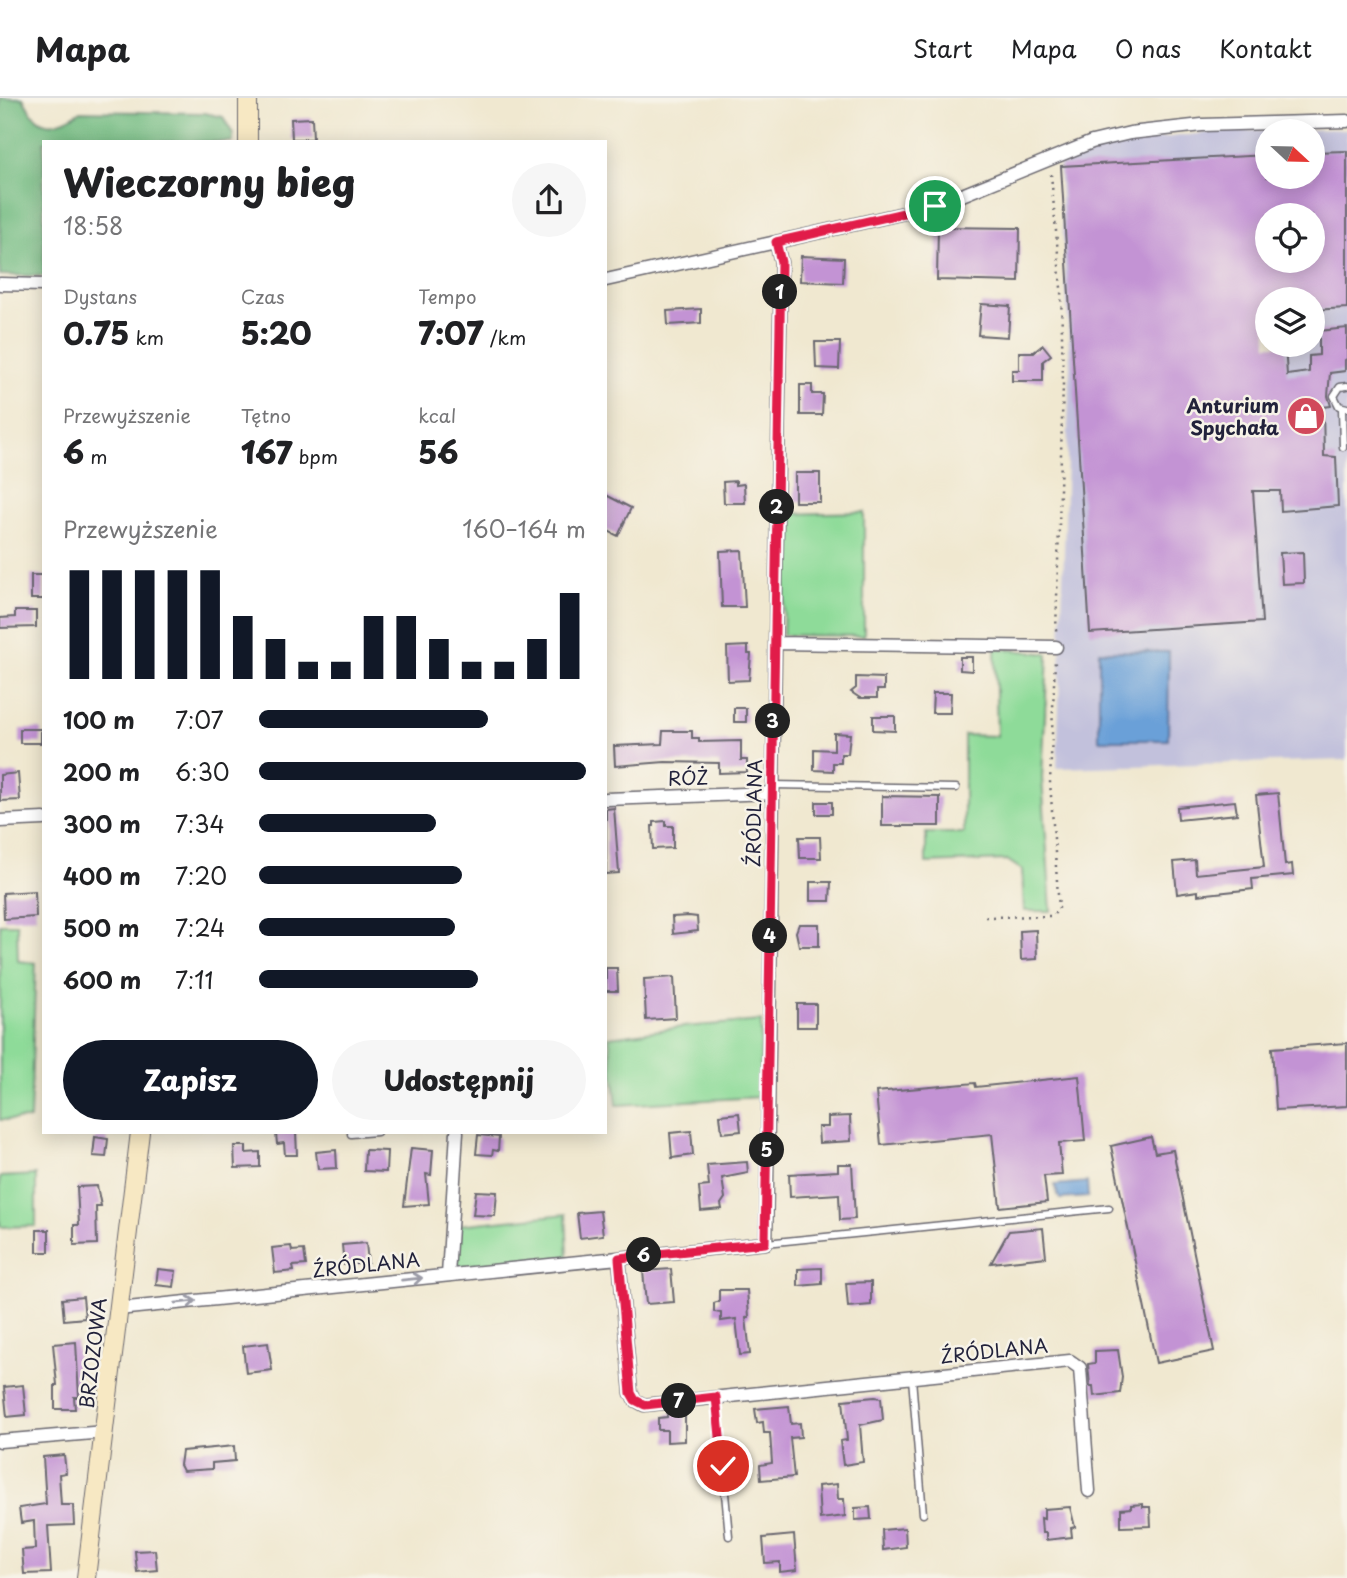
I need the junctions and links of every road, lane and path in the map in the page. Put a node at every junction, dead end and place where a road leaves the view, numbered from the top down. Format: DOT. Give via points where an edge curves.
graph roads {
  1 [pos="248,98"];
  2 [pos="1347,121"];
  3 [pos="248,140"];
  4 [pos="1049,161"];
  5 [pos="776,242"];
  6 [pos="607,281"];
  7 [pos="0,284"];
  8 [pos="42,285"];
  9 [pos="1347,386"];
  10 [pos="1344,408"];
  11 [pos="1343,447"];
  12 [pos="775,643"];
  13 [pos="1056,647"];
  14 [pos="956,788"];
  15 [pos="772,789"];
  16 [pos="607,799"];
  17 [pos="42,819"];
  18 [pos="0,821"];
  19 [pos="985,917"];
  20 [pos="140,1134"];
  21 [pos="457,1134"];
  22 [pos="1109,1208"];
  23 [pos="765,1243"];
  24 [pos="619,1258"];
  25 [pos="448,1275"];
  26 [pos="118,1309"];
  27 [pos="912,1378"];
  28 [pos="716,1397"];
  29 [pos="104,1432"];
  30 [pos="0,1441"];
  31 [pos="1089,1491"];
  32 [pos="923,1514"];
  33 [pos="729,1536"];
  34 [pos="86,1578"];
  1 -- 3 [label="street"];
  2 -- 4 [label="street" via="1170,127 1092,142"];
  4 -- 5 [label="street" via="935,206"];
  4 -- 13 [label="path" via="1061,288 1063,383"];
  5 -- 6 [label="street"];
  5 -- 12 [label="street, ŹRÓDLANA" via="781,262"];
  7 -- 8 [label="street"];
  9 -- 10 [label="lane" via="1335,393 1336,404"];
  10 -- 11 [label="lane"];
  12 -- 13 [label="street"];
  12 -- 15 [label="street, ŹRÓDLANA"];
  13 -- 19 [label="path" via="1050,782 1059,909 1052,916"];
  14 -- 15 [label="lane"];
  15 -- 16 [label="street, RÓŻ"];
  15 -- 23 [label="street, ŹRÓDLANA"];
  17 -- 18 [label="street"];
  20 -- 26 [label="street, BRZOZOWA"];
  21 -- 25 [label="street"];
  22 -- 23 [label="lane"];
  23 -- 24 [label="street, ŹRÓDLANA"];
  24 -- 25 [label="street, ŹRÓDLANA"];
  24 -- 28 [label="street, ŹRÓDLANA" via="635,1400 645,1405"];
  26 -- 25 [label="street, ŹRÓDLANA, one-way"];
  26 -- 29 [label="street, BRZOZOWA"];
  27 -- 28 [label="street, ŹRÓDLANA"];
  27 -- 31 [label="street, ŹRÓDLANA" via="1076,1363"];
  27 -- 32 [label="lane"];
  28 -- 33 [label="lane"];
  29 -- 30 [label="street"];
  29 -- 34 [label="street, BRZOZOWA"];
}
